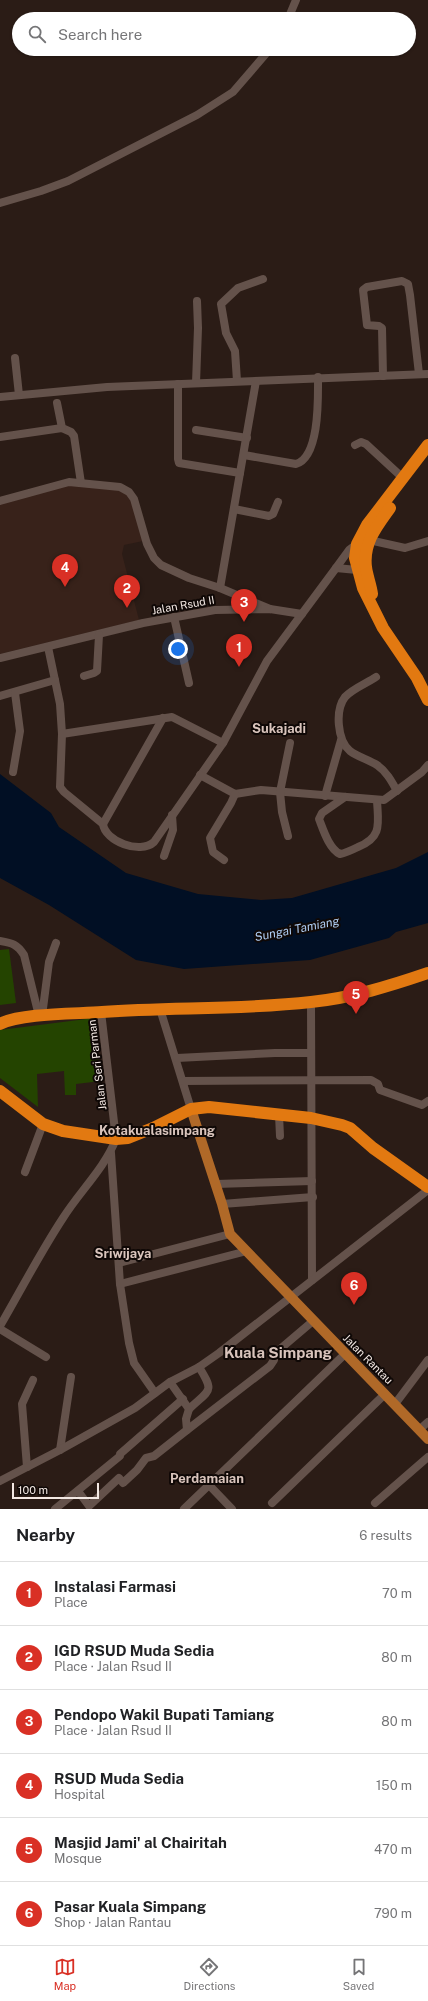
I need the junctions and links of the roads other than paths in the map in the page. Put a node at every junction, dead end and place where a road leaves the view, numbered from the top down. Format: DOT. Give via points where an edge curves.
graph roads {
  1 [pos="296,0"];
  2 [pos="291,12"];
  3 [pos="264,56"];
  4 [pos="0,203"];
  5 [pos="263,279"];
  6 [pos="197,301"];
  7 [pos="14,358"];
  8 [pos="419,374"];
  9 [pos="428,374"];
  10 [pos="383,376"];
  11 [pos="318,377"];
  12 [pos="237,381"];
  13 [pos="256,381"];
  14 [pos="196,383"];
  15 [pos="178,384"];
  16 [pos="19,395"];
  17 [pos="0,397"];
  18 [pos="57,403"];
  19 [pos="62,428"];
  20 [pos="196,430"];
  21 [pos="0,437"];
  22 [pos="248,438"];
  23 [pos="355,445"];
  24 [pos="428,445"];
  25 [pos="244,455"];
  26 [pos="428,459"];
  27 [pos="240,473"];
  28 [pos="404,478"];
  29 [pos="81,483"];
  30 [pos="0,501"];
  31 [pos="278,502"];
  32 [pos="234,509"];
  33 [pos="369,540"];
  34 [pos="428,541"];
  35 [pos="357,544"];
  36 [pos="336,568"];
  37 [pos="357,570"];
  38 [pos="220,588"];
  39 [pos="371,601"];
  40 [pos="270,608"];
  41 [pos="302,614"];
  42 [pos="174,617"];
  43 [pos="99,635"];
  44 [pos="48,647"];
  45 [pos="0,658"];
  46 [pos="84,676"];
  47 [pos="376,677"];
  48 [pos="55,680"];
  49 [pos="189,683"];
  50 [pos="15,693"];
  51 [pos="0,696"];
  52 [pos="428,700"];
  53 [pos="163,718"];
  54 [pos="62,734"];
  55 [pos="341,740"];
  56 [pos="223,743"];
  57 [pos="290,743"];
  58 [pos="428,765"];
  59 [pos="13,772"];
  60 [pos="200,775"];
  61 [pos="397,791"];
  62 [pos="280,792"];
  63 [pos="234,794"];
  64 [pos="325,796"];
  65 [pos="345,797"];
  66 [pos="377,800"];
  67 [pos="172,815"];
  68 [pos="103,824"];
  69 [pos="288,836"];
  70 [pos="164,856"];
  71 [pos="224,860"];
  72 [pos="0,941"];
  73 [pos="56,943"];
  74 [pos="428,973"];
  75 [pos="311,1002"];
  76 [pos="160,1009"];
  77 [pos="101,1012"];
  78 [pos="41,1016"];
  79 [pos="0,1024"];
  80 [pos="311,1054"];
  81 [pos="177,1058"];
  82 [pos="183,1080"];
  83 [pos="312,1081"];
  84 [pos="0,1091"];
  85 [pos="428,1101"];
  86 [pos="191,1109"];
  87 [pos="279,1115"];
  88 [pos="311,1118"];
  89 [pos="43,1124"];
  90 [pos="280,1136"];
  91 [pos="116,1139"];
  92 [pos="111,1153"];
  93 [pos="25,1172"];
  94 [pos="97,1174"];
  95 [pos="312,1181"];
  96 [pos="216,1184"];
  97 [pos="113,1185"];
  98 [pos="428,1188"];
  99 [pos="313,1197"];
  100 [pos="222,1204"];
  101 [pos="230,1234"];
  102 [pos="247,1251"];
  103 [pos="119,1263"];
  104 [pos="312,1280"];
  105 [pos="120,1284"];
  106 [pos="290,1297"];
  107 [pos="313,1321"];
  108 [pos="0,1328"];
  109 [pos="346,1354"];
  110 [pos="46,1357"];
  111 [pos="428,1360"];
  112 [pos="199,1367"];
  113 [pos="71,1377"];
  114 [pos="33,1380"];
  115 [pos="170,1382"];
  116 [pos="155,1393"];
  117 [pos="385,1394"];
  118 [pos="183,1399"];
  119 [pos="395,1404"];
  120 [pos="189,1409"];
  121 [pos="428,1422"];
  122 [pos="187,1430"];
  123 [pos="419,1430"];
  124 [pos="428,1439"];
  125 [pos="60,1450"];
  126 [pos="428,1457"];
  127 [pos="27,1467"];
  128 [pos="0,1481"];
  129 [pos="209,1485"];
  130 [pos="78,1491"];
  131 [pos="272,1503"];
  132 [pos="375,1503"];
  133 [pos="187,1508"];
  134 [pos="55,1509"];
  135 [pos="232,1509"];
  1 -- 2 [label="street"];
  3 -- 4 [label="street" via="233,92 197,115 68,181"];
  5 -- 12 [label="street" via="238,288 221,304 226,333 235,351"];
  6 -- 14 [label="street"];
  7 -- 16 [label="street"];
  8 -- 9 [label="street"];
  8 -- 10 [label="street"];
  8 -- 10 [label="street" via="408,284 402,282 367,287 363,290 367,325 382,328"];
  10 -- 11 [label="street"];
  11 -- 13 [label="street"];
  11 -- 25 [label="street" via="316,428 303,460 296,464"];
  12 -- 13 [label="street"];
  12 -- 14 [label="street"];
  13 -- 22 [label="street"];
  14 -- 15 [label="street"];
  15 -- 16 [label="street"];
  15 -- 27 [label="street" via="178,462"];
  16 -- 17 [label="street"];
  18 -- 19 [label="street"];
  19 -- 21 [label="street"];
  19 -- 29 [label="street" via="74,436"];
  20 -- 22 [label="street"];
  22 -- 25 [label="street"];
  23 -- 28 [label="street" via="361,442 366,444"];
  24 -- 28 [label="highway"];
  25 -- 27 [label="street"];
  26 -- 33 [label="highway"];
  27 -- 32 [label="street"];
  28 -- 35 [label="highway" via="367,525"];
  29 -- 30 [label="street" via="69,482"];
  29 -- 38 [label="street" via="112,485 129,492 136,503 147,544 154,558 168,569"];
  31 -- 32 [label="street" via="273,514 269,516"];
  32 -- 38 [label="street"];
  33 -- 34 [label="street" via="405,548"];
  33 -- 39 [label="highway" via="365,559"];
  35 -- 36 [label="street" via="349,550"];
  35 -- 37 [label="highway"];
  36 -- 37 [label="street"];
  36 -- 41 [label="street"];
  37 -- 39 [label="highway"];
  38 -- 40 [label="street"];
  39 -- 52 [label="highway" via="388,636 417,678"];
  40 -- 41 [label="street, Jalan Rsud II"];
  40 -- 42 [label="street, Jalan Rsud II" via="224,608"];
  41 -- 56 [label="street" via="267,661"];
  42 -- 43 [label="street, Jalan Rsud II"];
  42 -- 49 [label="street"];
  43 -- 44 [label="street, Jalan Rsud II"];
  43 -- 46 [label="street" via="97,671"];
  44 -- 45 [label="street, Jalan Rsud II"];
  44 -- 48 [label="street"];
  47 -- 55 [label="street" via="343,700 338,728"];
  48 -- 50 [label="street"];
  48 -- 54 [label="street"];
  50 -- 51 [label="street"];
  50 -- 59 [label="street" via="20,730"];
  53 -- 54 [label="street"];
  53 -- 56 [label="street" via="174,718"];
  53 -- 68 [label="street"];
  54 -- 68 [label="street" via="60,787"];
  55 -- 61 [label="street" via="350,751 382,770"];
  55 -- 64 [label="street"];
  56 -- 60 [label="street"];
  57 -- 62 [label="street"];
  58 -- 61 [label="street"];
  60 -- 63 [label="street"];
  60 -- 67 [label="street"];
  61 -- 66 [label="street" via="389,798"];
  62 -- 63 [label="street" via="256,790"];
  62 -- 64 [label="street"];
  62 -- 69 [label="street"];
  63 -- 71 [label="street" via="210,838 213,852"];
  64 -- 65 [label="street"];
  65 -- 66 [label="street"];
  65 -- 66 [label="street" via="322,813 319,818 326,836 340,854 364,845 374,838 378,823"];
  67 -- 68 [label="street" via="154,842 145,848 133,847 119,841 103,827"];
  67 -- 70 [label="street" via="173,830"];
  72 -- 78 [label="street" via="14,943 24,955"];
  73 -- 78 [label="street" via="49,962"];
  74 -- 75 [label="highway" via="376,990"];
  75 -- 76 [label="highway"];
  75 -- 80 [label="street"];
  76 -- 77 [label="highway"];
  76 -- 81 [label="street"];
  77 -- 78 [label="highway"];
  77 -- 91 [label="street, Jalan Seri Parman"];
  78 -- 79 [label="highway"];
  80 -- 81 [label="street" via="276,1053"];
  80 -- 83 [label="street"];
  81 -- 82 [label="street"];
  82 -- 83 [label="street"];
  82 -- 86 [label="street"];
  83 -- 85 [label="street" via="371,1080 378,1084 380,1090 406,1101 422,1105"];
  83 -- 88 [label="street"];
  84 -- 89 [label="highway"];
  86 -- 87 [label="highway" via="216,1107"];
  86 -- 91 [label="highway" via="128,1138"];
  86 -- 96 [label="main road"];
  87 -- 88 [label="highway"];
  87 -- 90 [label="street"];
  88 -- 95 [label="street"];
  88 -- 98 [label="highway" via="350,1128"];
  89 -- 91 [label="highway" via="63,1131"];
  89 -- 93 [label="street"];
  91 -- 92 [label="street"];
  92 -- 94 [label="street"];
  92 -- 97 [label="street"];
  94 -- 97 [label="street" via="108,1176"];
  94 -- 108 [label="street" via="64,1217"];
  95 -- 96 [label="street"];
  95 -- 99 [label="street"];
  96 -- 100 [label="main road"];
  97 -- 103 [label="street"];
  98 -- 104 [label="street"];
  99 -- 100 [label="street"];
  99 -- 104 [label="street"];
  100 -- 101 [label="main road"];
  101 -- 102 [label="main road, Jalan Rantau"];
  101 -- 103 [label="street"];
  102 -- 105 [label="street"];
  102 -- 106 [label="main road, Jalan Rantau"];
  103 -- 105 [label="street"];
  104 -- 106 [label="street"];
  105 -- 116 [label="street" via="134,1363"];
  106 -- 107 [label="main road, Jalan Rantau"];
  106 -- 112 [label="street"];
  107 -- 109 [label="main road, Jalan Rantau"];
  107 -- 122 [label="street" via="273,1355 274,1360 270,1366"];
  108 -- 110 [label="street"];
  109 -- 117 [label="main road, Jalan Rantau"];
  109 -- 129 [label="street"];
  111 -- 119 [label="street"];
  112 -- 115 [label="street"];
  112 -- 120 [label="street" via="209,1387"];
  113 -- 125 [label="street"];
  114 -- 127 [label="street" via="22,1404"];
  115 -- 116 [label="street"];
  115 -- 118 [label="street"];
  116 -- 125 [label="street" via="135,1408"];
  117 -- 119 [label="main road, Jalan Rantau"];
  117 -- 131 [label="street"];
  118 -- 120 [label="street"];
  118 -- 130 [label="street"];
  119 -- 123 [label="main road, Jalan Rantau"];
  120 -- 122 [label="street" via="186,1419"];
  121 -- 123 [label="street"];
  122 -- 130 [label="street" via="154,1456 146,1458 124,1483 119,1478 89,1506"];
  123 -- 124 [label="main road, Jalan Rantau"];
  125 -- 127 [label="street"];
  126 -- 132 [label="street"];
  127 -- 128 [label="street"];
  129 -- 133 [label="street"];
  129 -- 135 [label="street"];
  130 -- 134 [label="street"];
}
